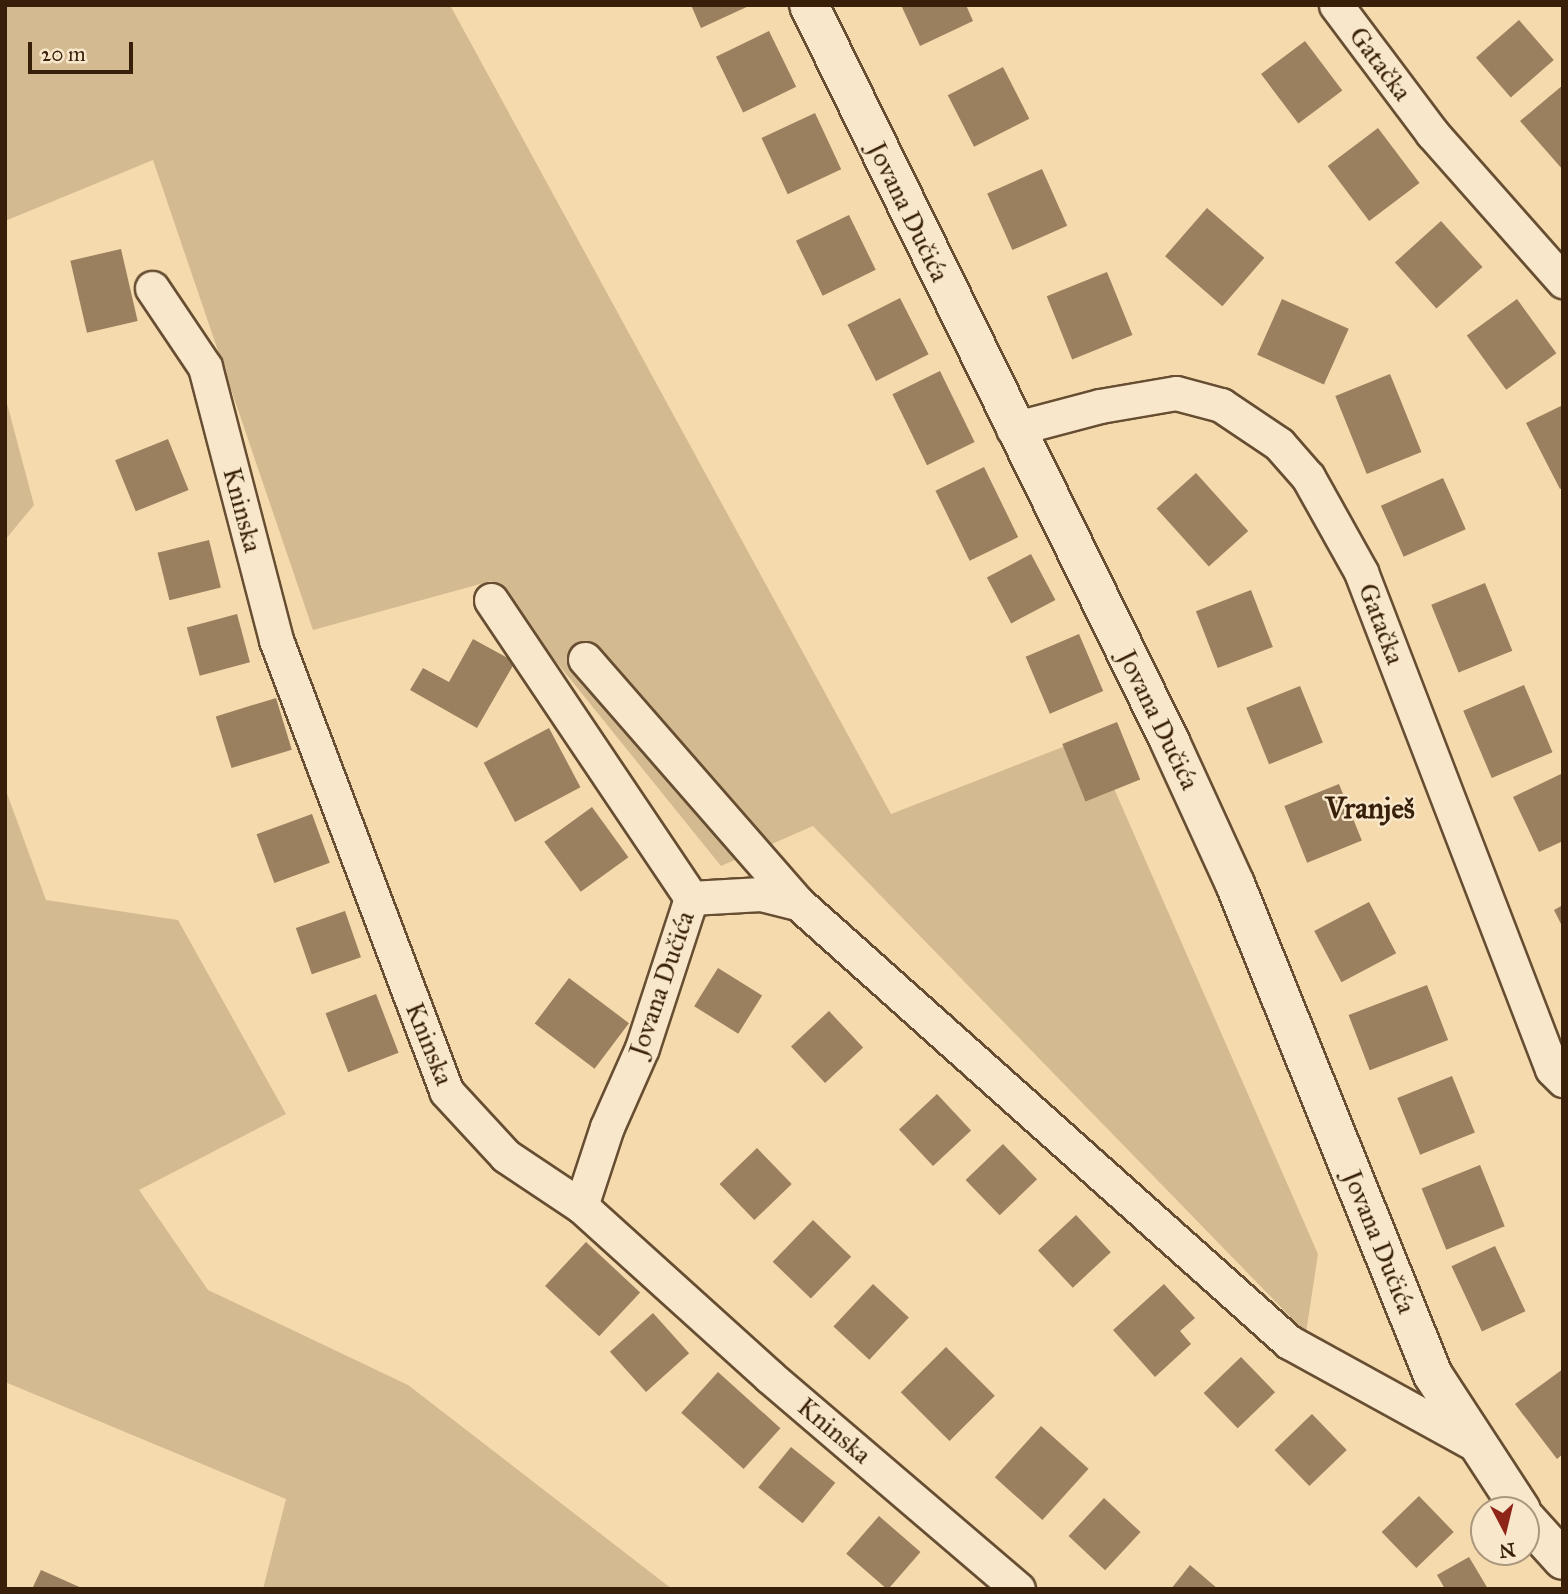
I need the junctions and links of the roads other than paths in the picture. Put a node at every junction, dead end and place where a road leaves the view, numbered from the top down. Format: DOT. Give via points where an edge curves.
graph roads {
  1 [pos="809,5"];
  2 [pos="1336,5"];
  3 [pos="1563,281"];
  4 [pos="152,288"];
  5 [pos="1013,429"];
  6 [pos="491,600"];
  7 [pos="585,659"];
  8 [pos="691,898"];
  9 [pos="798,903"];
  10 [pos="1563,1080"];
  11 [pos="580,1206"];
  12 [pos="1480,1447"];
  13 [pos="1512,1496"];
  14 [pos="1540,1535"];
  15 [pos="1563,1560"];
  16 [pos="1018,1589"];
  1 -- 5 [label="main road, Jovana Dučića"];
  2 -- 3 [label="street, Gatačka" via="1432,133"];
  4 -- 11 [label="street, Kninska" via="205,367 276,640 446,1091 506,1156"];
  5 -- 10 [label="street, Gatačka" via="1100,406 1176,393 1221,405 1279,444 1308,477 1361,572 1552,1069"];
  5 -- 12 [label="main road, Jovana Dučića" via="1170,742 1235,884 1433,1375"];
  6 -- 8 [label="street"];
  7 -- 9 [label="street"];
  8 -- 9 [label="street, Jovana Dučića" via="761,894"];
  8 -- 11 [label="street, Jovana Dučića" via="642,1048 607,1127"];
  9 -- 12 [label="street, Jovana Dučića" via="1289,1342"];
  11 -- 16 [label="street, Kninska" via="770,1377"];
  12 -- 13 [label="main road, Jovana Dučića"];
  14 -- 15 [label="main road"];
}
